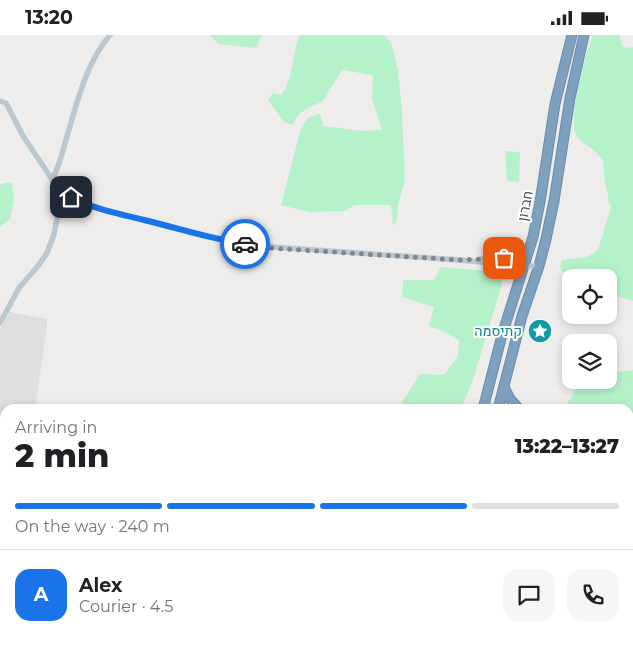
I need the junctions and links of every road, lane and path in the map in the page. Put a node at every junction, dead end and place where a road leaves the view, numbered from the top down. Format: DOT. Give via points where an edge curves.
graph roads {
  1 [pos="110,35"];
  2 [pos="572,35"];
  3 [pos="584,35"];
  4 [pos="3,102"];
  5 [pos="52,180"];
  6 [pos="58,188"];
  7 [pos="71,197"];
  8 [pos="60,203"];
  9 [pos="526,263"];
  10 [pos="539,266"];
  11 [pos="0,323"];
  12 [pos="504,385"];
  13 [pos="485,404"];
  14 [pos="502,404"];
  15 [pos="514,404"];
  1 -- 5 [label="street" via="90,67"];
  2 -- 9 [label="highway, חברון" via="555,104 540,203"];
  3 -- 10 [label="highway, חברון"];
  4 -- 5 [label="street"];
  5 -- 6 [label="street"];
  6 -- 7 [label="street" via="68,188"];
  6 -- 8 [label="street" via="55,197"];
  7 -- 8 [label="street"];
  7 -- 9 [label="street" via="102,209 248,245 459,260 504,258"];
  8 -- 11 [label="street" via="47,253 19,287"];
  9 -- 10 [label="street"];
  9 -- 13 [label="highway, חברון" via="502,335"];
  10 -- 12 [label="highway, חברון"];
  12 -- 14 [label="highway, חברון"];
  12 -- 15 [label="highway"];
}
